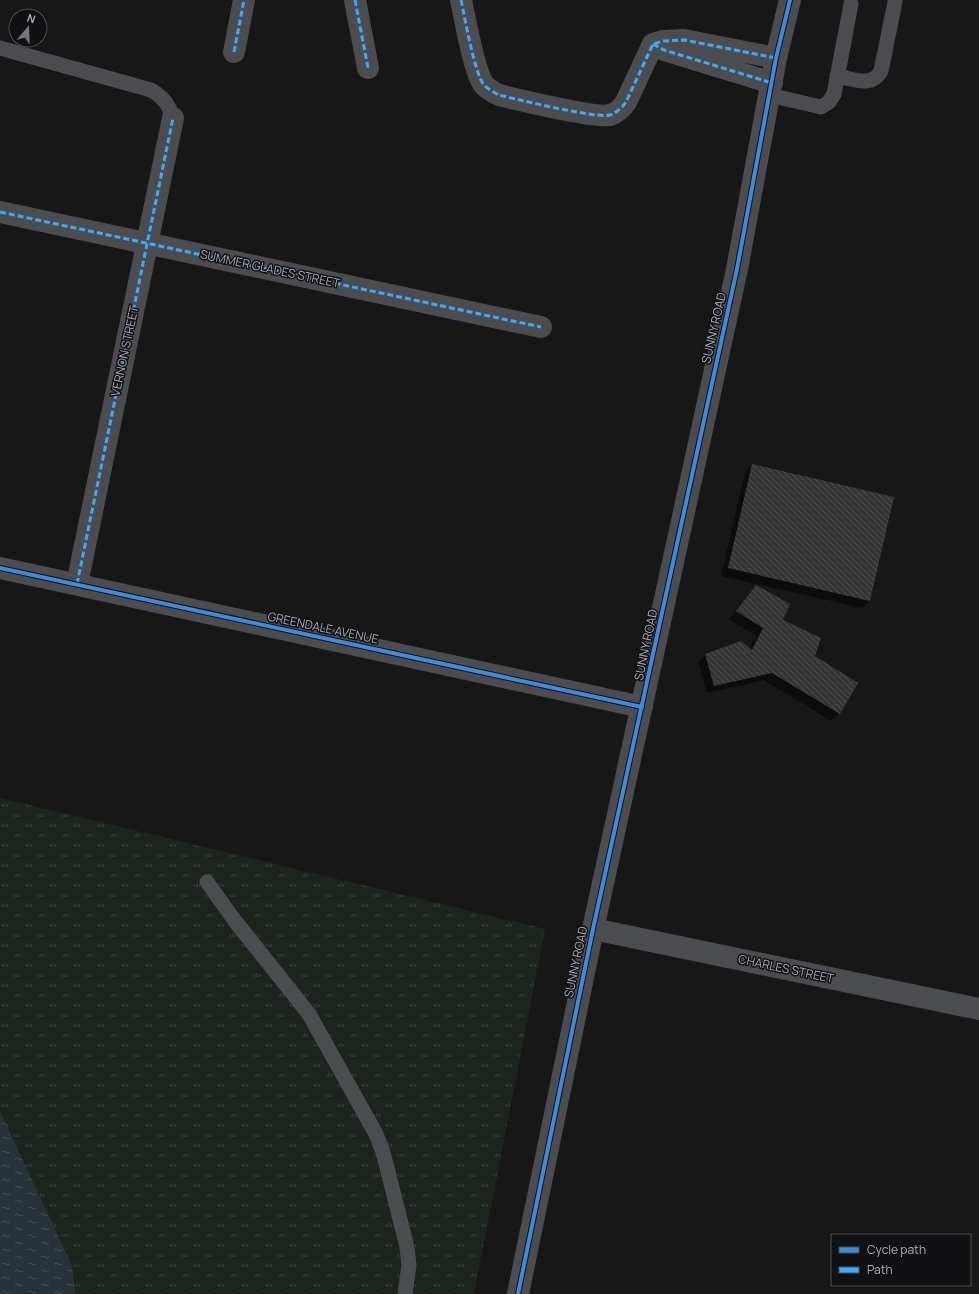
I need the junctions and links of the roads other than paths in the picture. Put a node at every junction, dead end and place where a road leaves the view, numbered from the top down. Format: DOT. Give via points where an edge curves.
graph roads {
  1 [pos="244,0"];
  2 [pos="355,0"];
  3 [pos="461,0"];
  4 [pos="790,0"];
  5 [pos="895,2"];
  6 [pos="852,4"];
  7 [pos="653,44"];
  8 [pos="0,48"];
  9 [pos="234,52"];
  10 [pos="776,58"];
  11 [pos="368,68"];
  12 [pos="838,76"];
  13 [pos="770,89"];
  14 [pos="173,118"];
  15 [pos="0,212"];
  16 [pos="147,243"];
  17 [pos="541,327"];
  18 [pos="0,568"];
  19 [pos="77,584"];
  20 [pos="642,708"];
  21 [pos="207,882"];
  22 [pos="593,929"];
  23 [pos="979,1009"];
  24 [pos="405,1294"];
  25 [pos="518,1294"];
  1 -- 9 [label="street"];
  2 -- 11 [label="street"];
  3 -- 7 [label="street" via="484,85 498,94 529,102 609,116 624,106"];
  4 -- 10 [label="street, SUNNY ROAD"];
  5 -- 12 [label="lane" via="881,71 877,78 871,82"];
  6 -- 12 [label="lane"];
  7 -- 10 [label="street" via="684,40"];
  7 -- 13 [label="street"];
  8 -- 14 [label="lane" via="151,90 164,100"];
  10 -- 13 [label="street, SUNNY ROAD"];
  12 -- 13 [label="lane" via="834,94 829,102 821,107"];
  13 -- 20 [label="street, SUNNY ROAD" via="737,269"];
  14 -- 16 [label="street, VERNON STREET"];
  15 -- 16 [label="street, SUMMER GLADES STREET"];
  16 -- 17 [label="street, SUMMER GLADES STREET"];
  16 -- 19 [label="street, VERNON STREET"];
  18 -- 19 [label="street, GREENDALE AVENUE"];
  19 -- 20 [label="street, GREENDALE AVENUE"];
  20 -- 22 [label="street, SUNNY ROAD"];
  21 -- 24 [label="lane" via="309,1014 376,1134 407,1247 409,1265"];
  22 -- 23 [label="street, CHARLES STREET"];
  22 -- 25 [label="street, SUNNY ROAD"];
}
